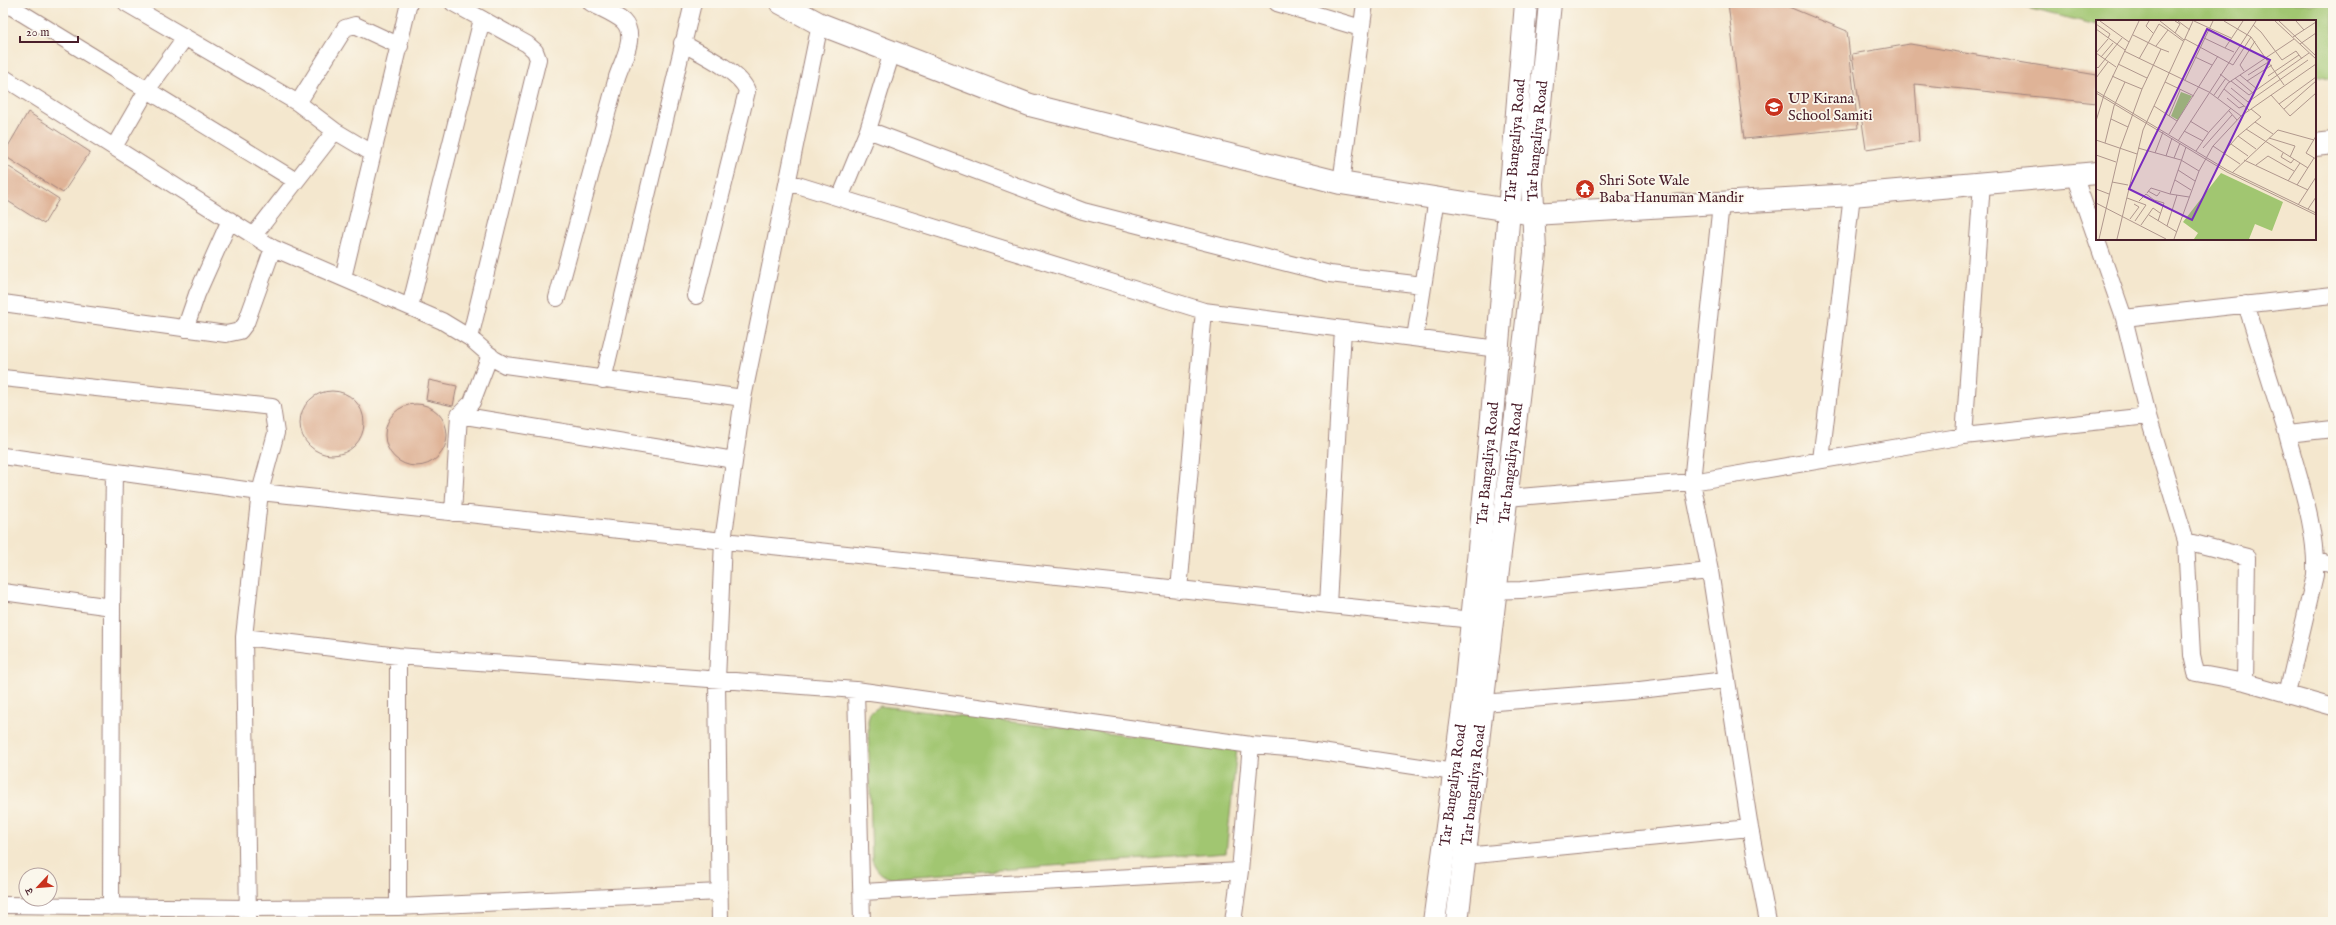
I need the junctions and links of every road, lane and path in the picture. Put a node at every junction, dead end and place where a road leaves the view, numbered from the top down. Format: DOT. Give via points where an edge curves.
graph roads {
  1 [pos="126,3"];
  2 [pos="409,3"];
  3 [pos="453,3"];
  4 [pos="590,3"];
  5 [pos="692,3"];
  6 [pos="781,3"];
  7 [pos="1277,3"];
  8 [pos="1365,3"];
  9 [pos="1526,3"];
  10 [pos="1550,3"];
  11 [pos="6,6"];
  12 [pos="482,19"];
  13 [pos="820,24"];
  14 [pos="1361,28"];
  15 [pos="184,39"];
  16 [pos="682,43"];
  17 [pos="400,46"];
  18 [pos="892,52"];
  19 [pos="3,77"];
  20 [pos="147,90"];
  21 [pos="298,103"];
  22 [pos="868,130"];
  23 [pos="335,131"];
  24 [pos="2333,143"];
  25 [pos="2316,145"];
  26 [pos="114,147"];
  27 [pos="372,154"];
  28 [pos="2096,173"];
  29 [pos="2074,176"];
  30 [pos="296,181"];
  31 [pos="788,182"];
  32 [pos="1341,183"];
  33 [pos="1982,183"];
  34 [pos="1852,195"];
  35 [pos="840,198"];
  36 [pos="1437,198"];
  37 [pos="1721,203"];
  38 [pos="1509,209"];
  39 [pos="1533,214"];
  40 [pos="230,220"];
  41 [pos="254,235"];
  42 [pos="2096,238"];
  43 [pos="2097,240"];
  44 [pos="273,248"];
  45 [pos="343,278"];
  46 [pos="1423,285"];
  47 [pos="2333,295"];
  48 [pos="696,296"];
  49 [pos="557,298"];
  50 [pos="3,303"];
  51 [pos="2246,304"];
  52 [pos="410,307"];
  53 [pos="1204,311"];
  54 [pos="2124,318"];
  55 [pos="185,329"];
  56 [pos="1343,329"];
  57 [pos="470,338"];
  58 [pos="1415,338"];
  59 [pos="1498,348"];
  60 [pos="490,355"];
  61 [pos="3,378"];
  62 [pos="603,380"];
  63 [pos="743,398"];
  64 [pos="459,414"];
  65 [pos="2148,416"];
  66 [pos="2333,429"];
  67 [pos="2288,434"];
  68 [pos="1964,436"];
  69 [pos="3,456"];
  70 [pos="734,460"];
  71 [pos="1821,460"];
  72 [pos="114,473"];
  73 [pos="1692,482"];
  74 [pos="260,492"];
  75 [pos="1507,498"];
  76 [pos="453,513"];
  77 [pos="723,541"];
  78 [pos="2186,541"];
  79 [pos="2316,560"];
  80 [pos="2333,565"];
  81 [pos="1710,571"];
  82 [pos="1179,590"];
  83 [pos="1496,591"];
  84 [pos="3,592"];
  85 [pos="1475,592"];
  86 [pos="1328,605"];
  87 [pos="112,607"];
  88 [pos="1482,621"];
  89 [pos="244,637"];
  90 [pos="398,656"];
  91 [pos="717,680"];
  92 [pos="1726,680"];
  93 [pos="2245,682"];
  94 [pos="856,690"];
  95 [pos="2288,694"];
  96 [pos="1483,703"];
  97 [pos="2333,708"];
  98 [pos="1251,745"];
  99 [pos="1454,772"];
  100 [pos="1459,816"];
  101 [pos="1750,828"];
  102 [pos="1465,856"];
  103 [pos="1240,870"];
  104 [pos="720,892"];
  105 [pos="863,892"];
  106 [pos="3,905"];
  107 [pos="111,907"];
  108 [pos="398,907"];
  109 [pos="248,915"];
  110 [pos="720,922"];
  111 [pos="862,922"];
  112 [pos="1234,922"];
  113 [pos="1434,922"];
  114 [pos="1457,922"];
  115 [pos="1768,922"];
  1 -- 15 [label="street"];
  2 -- 17 [label="street"];
  3 -- 12 [label="street"];
  4 -- 49 [label="street" via="623,21 630,42 617,77"];
  5 -- 16 [label="street"];
  6 -- 13 [label="street"];
  7 -- 14 [label="street"];
  8 -- 14 [label="street"];
  9 -- 38 [label="street, Tar Bangaliya Road"];
  10 -- 39 [label="street, Tar bangaliya Road" via="1532,183"];
  11 -- 20 [label="street"];
  12 -- 52 [label="street"];
  12 -- 57 [label="street" via="527,44 538,59"];
  13 -- 18 [label="street"];
  13 -- 31 [label="street"];
  14 -- 32 [label="street"];
  15 -- 20 [label="street"];
  15 -- 21 [label="street"];
  16 -- 48 [label="street" via="728,70 745,83 747,91"];
  16 -- 62 [label="street"];
  17 -- 21 [label="street" via="355,25 345,28"];
  17 -- 27 [label="street"];
  18 -- 22 [label="street"];
  18 -- 32 [label="street" via="1030,105"];
  19 -- 26 [label="street"];
  20 -- 26 [label="street"];
  20 -- 30 [label="street"];
  21 -- 23 [label="street"];
  22 -- 35 [label="street"];
  22 -- 46 [label="street" via="1083,211 1330,274"];
  23 -- 27 [label="street"];
  23 -- 30 [label="street"];
  24 -- 25 [label="street"];
  26 -- 40 [label="street"];
  27 -- 45 [label="street"];
  28 -- 29 [label="street"];
  29 -- 33 [label="street"];
  29 -- 42 [label="street"];
  30 -- 41 [label="street"];
  31 -- 35 [label="street"];
  31 -- 63 [label="street"];
  32 -- 36 [label="street"];
  33 -- 34 [label="street"];
  33 -- 68 [label="street"];
  34 -- 37 [label="street"];
  34 -- 71 [label="street"];
  35 -- 53 [label="street"];
  36 -- 38 [label="street"];
  36 -- 46 [label="street"];
  37 -- 39 [label="street"];
  37 -- 73 [label="street"];
  38 -- 39 [label="street"];
  38 -- 59 [label="street, Tar Bangaliya Road"];
  39 -- 75 [label="street, Tar bangaliya Road" via="1535,252"];
  40 -- 41 [label="street"];
  40 -- 55 [label="street" via="197,294"];
  41 -- 44 [label="street"];
  43 -- 54 [label="street"];
  44 -- 45 [label="street"];
  44 -- 55 [label="street" via="246,324 240,331 226,334"];
  45 -- 52 [label="street"];
  46 -- 58 [label="street"];
  47 -- 51 [label="street"];
  50 -- 55 [label="street"];
  51 -- 54 [label="street"];
  51 -- 67 [label="street"];
  52 -- 57 [label="street" via="442,321"];
  53 -- 56 [label="street"];
  53 -- 82 [label="street"];
  54 -- 65 [label="street"];
  56 -- 58 [label="street"];
  56 -- 86 [label="street"];
  57 -- 60 [label="street"];
  58 -- 59 [label="street"];
  59 -- 85 [label="street, Tar Bangaliya Road"];
  60 -- 62 [label="street" via="505,365"];
  60 -- 64 [label="street" via="472,402"];
  61 -- 74 [label="street" via="272,407 276,433"];
  62 -- 63 [label="street"];
  63 -- 70 [label="street"];
  64 -- 70 [label="street"];
  64 -- 76 [label="street"];
  65 -- 68 [label="street"];
  65 -- 78 [label="street"];
  66 -- 67 [label="street"];
  67 -- 79 [label="street" via="2314,536"];
  68 -- 71 [label="street"];
  69 -- 72 [label="street"];
  70 -- 77 [label="street"];
  71 -- 73 [label="street"];
  72 -- 74 [label="street"];
  72 -- 87 [label="street"];
  73 -- 75 [label="street"];
  73 -- 81 [label="street"];
  74 -- 76 [label="street"];
  74 -- 89 [label="street"];
  75 -- 83 [label="street, Tar bangaliya Road"];
  76 -- 77 [label="street"];
  77 -- 82 [label="street"];
  77 -- 91 [label="street"];
  78 -- 93 [label="street" via="2196,673 2201,676"];
  78 -- 93 [label="street" via="2247,557"];
  79 -- 80 [label="street"];
  79 -- 95 [label="street" via="2315,575"];
  81 -- 83 [label="street"];
  81 -- 92 [label="street"];
  82 -- 86 [label="street"];
  83 -- 85 [label="street"];
  83 -- 88 [label="street, Tar bangaliya Road"];
  84 -- 87 [label="street"];
  85 -- 88 [label="street, Tar Bangaliya Road"];
  86 -- 88 [label="street"];
  87 -- 107 [label="street"];
  88 -- 96 [label="street, Tar bangaliya Road"];
  88 -- 99 [label="street, Tar Bangaliya Road"];
  89 -- 90 [label="street"];
  89 -- 109 [label="street"];
  90 -- 91 [label="street"];
  90 -- 108 [label="street"];
  91 -- 94 [label="street"];
  91 -- 104 [label="street"];
  92 -- 96 [label="street"];
  92 -- 101 [label="street"];
  93 -- 95 [label="street"];
  94 -- 98 [label="street"];
  94 -- 105 [label="street"];
  95 -- 97 [label="street"];
  96 -- 100 [label="street, Tar bangaliya Road"];
  98 -- 99 [label="street" via="1301,749"];
  98 -- 103 [label="street"];
  99 -- 100 [label="street, Tar Bangaliya Road"];
  100 -- 102 [label="street, Tar bangaliya Road"];
  100 -- 113 [label="street, Tar Bangaliya Road"];
  101 -- 102 [label="street"];
  101 -- 115 [label="street"];
  102 -- 114 [label="street, Tar bangaliya Road"];
  103 -- 105 [label="street"];
  103 -- 112 [label="street"];
  104 -- 108 [label="street"];
  104 -- 110 [label="street"];
  105 -- 111 [label="street"];
  106 -- 107 [label="street"];
  107 -- 109 [label="street"];
  108 -- 109 [label="street"];
}
